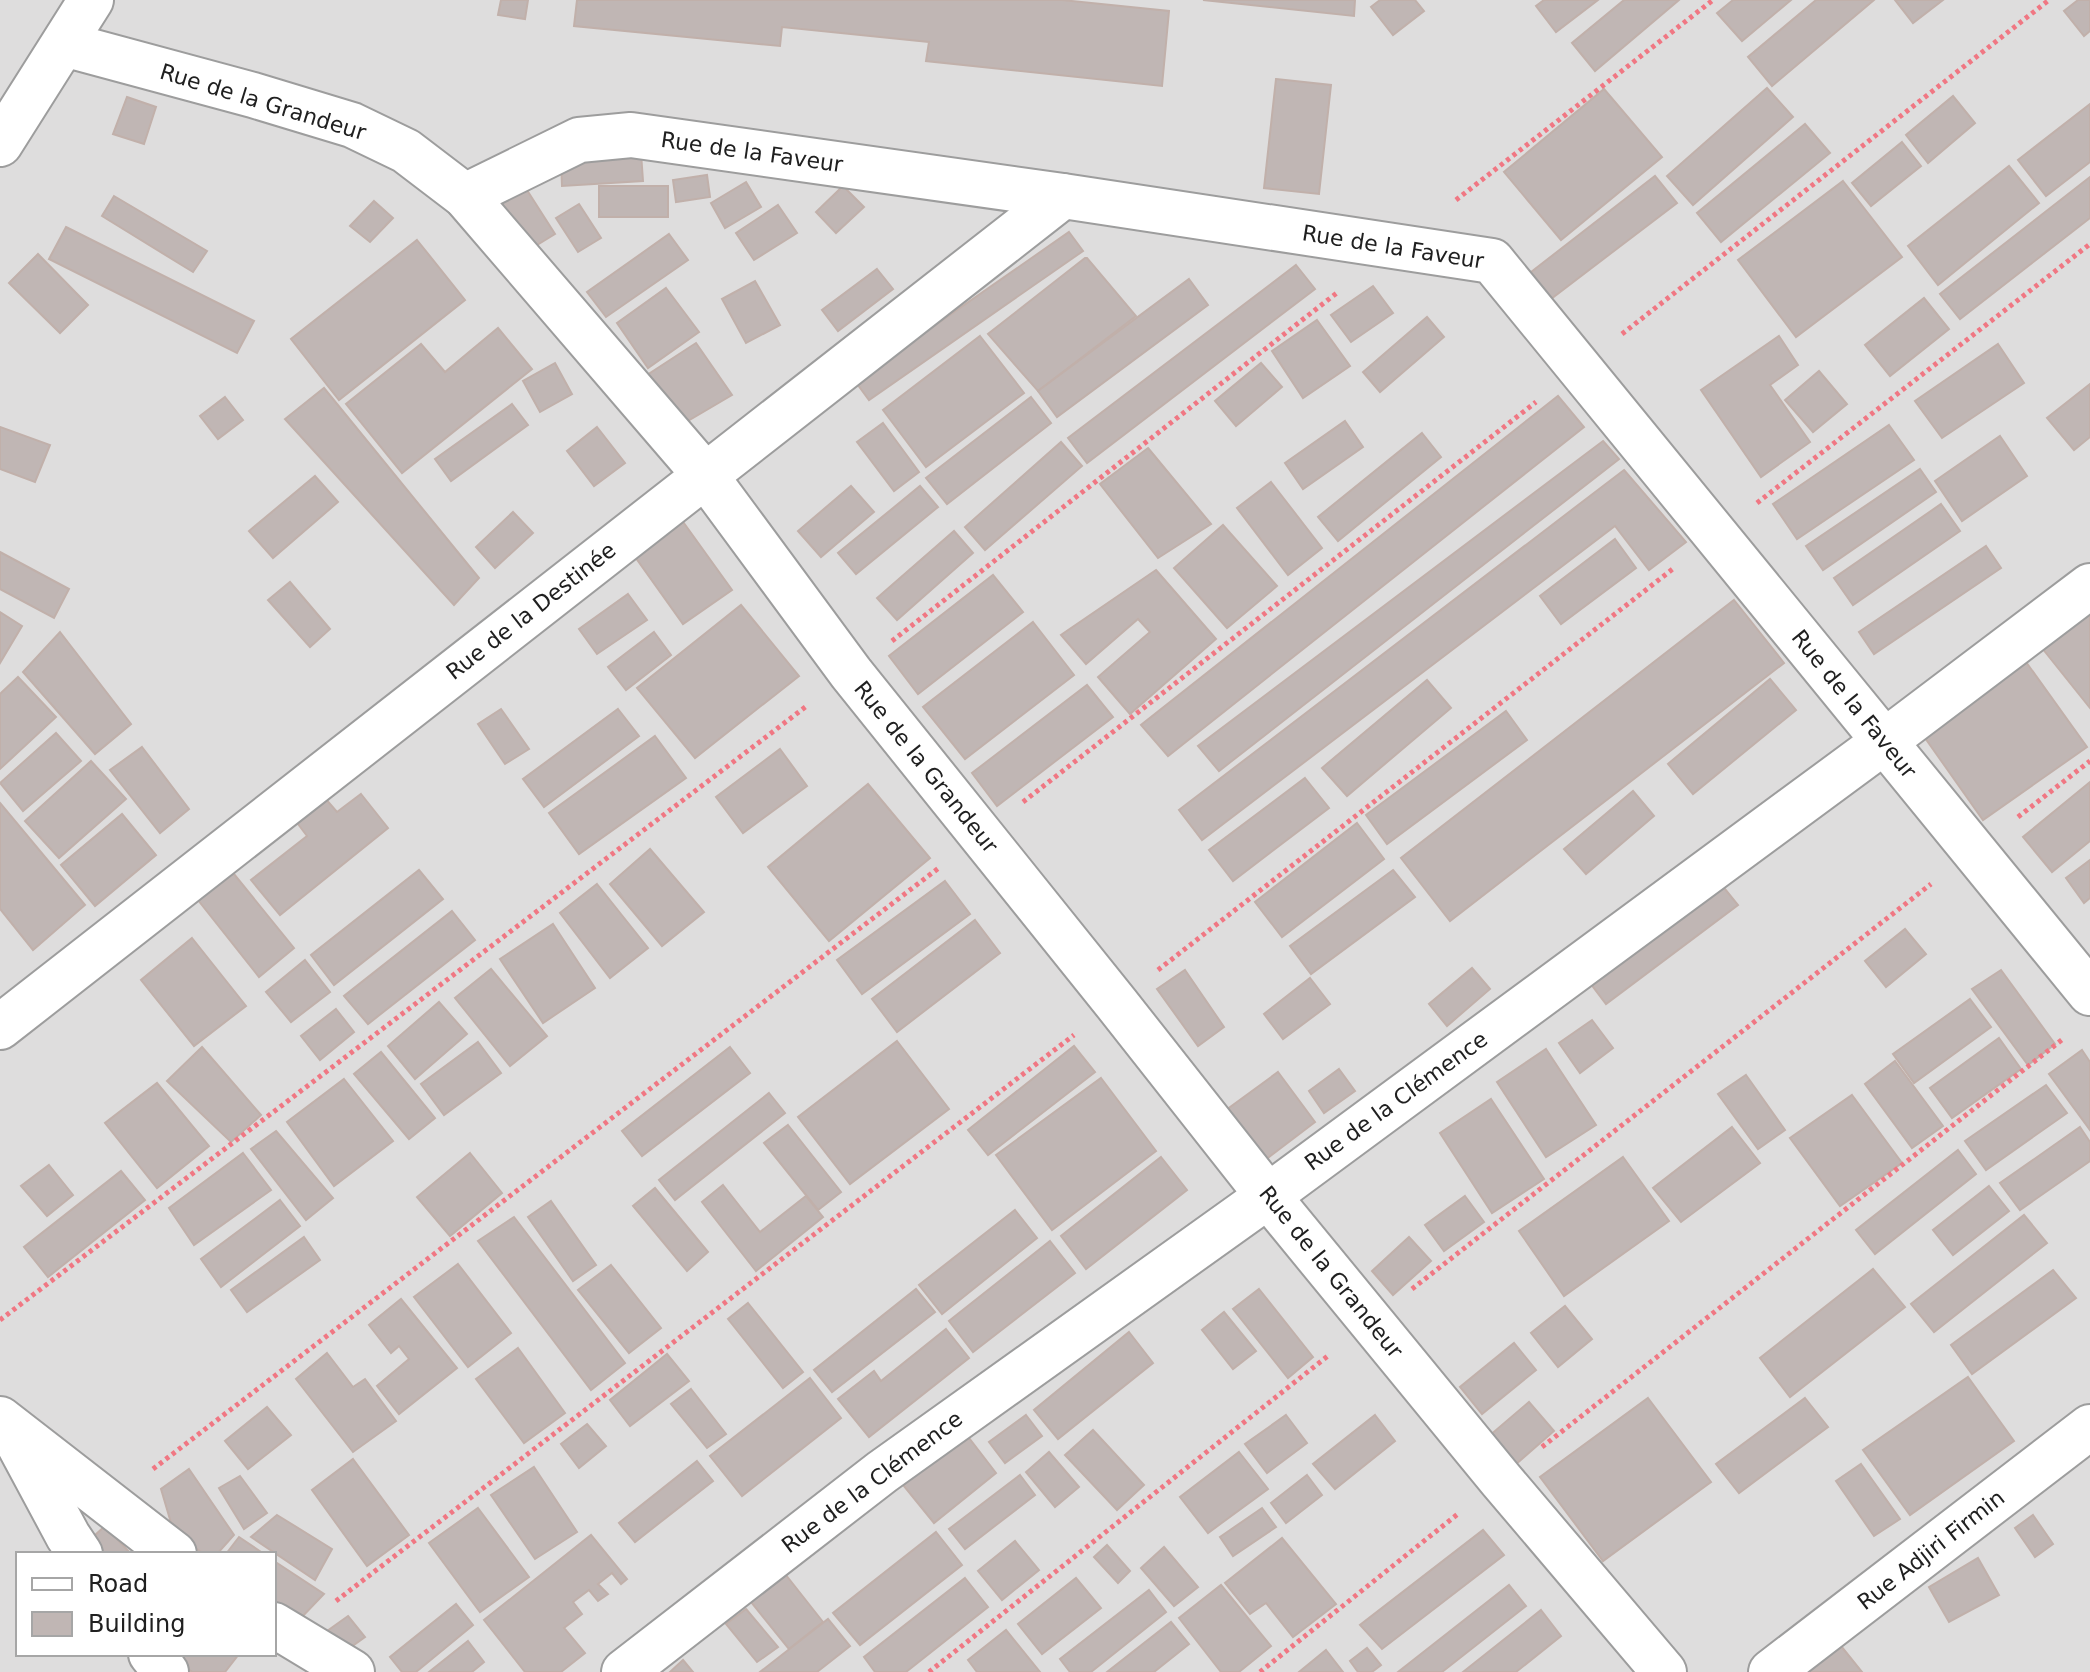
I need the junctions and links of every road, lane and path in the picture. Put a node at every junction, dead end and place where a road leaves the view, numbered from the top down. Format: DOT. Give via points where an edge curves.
graph roads {
  1 [pos="91,0"];
  2 [pos="2049,0"];
  3 [pos="64,44"];
  4 [pos="0,144"];
  5 [pos="465,196"];
  6 [pos="1063,196"];
  7 [pos="2090,244"];
  8 [pos="1580,368"];
  9 [pos="705,475"];
  10 [pos="1715,535"];
  11 [pos="2090,586"];
  12 [pos="1885,741"];
  13 [pos="2090,761"];
  14 [pos="981,835"];
  15 [pos="1973,851"];
  16 [pos="2090,993"];
  17 [pos="1116,1003"];
  18 [pos="0,1027"];
  19 [pos="2065,1037"];
  20 [pos="1268,1196"];
  21 [pos="1372,1321"];
  22 [pos="5,1422"];
  23 [pos="2090,1427"];
  24 [pos="1501,1480"];
  25 [pos="108,1503"];
  26 [pos="79,1552"];
  27 [pos="171,1552"];
  28 [pos="283,1630"];
  29 [pos="153,1656"];
  30 [pos="166,1672"];
  31 [pos="352,1672"];
  32 [pos="624,1672"];
  33 [pos="929,1672"];
  34 [pos="1260,1672"];
  35 [pos="1664,1672"];
  36 [pos="1771,1672"];
  1 -- 3 [label="street"];
  2 -- 8 [label="path"];
  3 -- 4 [label="street"];
  3 -- 5 [label="street, Rue de la Grandeur" via="352,125 406,151"];
  5 -- 6 [label="street, Rue de la Faveur" via="579,140 631,135"];
  5 -- 9 [label="street, Rue de la Grandeur"];
  6 -- 8 [label="street, Rue de la Faveur" via="1492,261"];
  6 -- 9 [label="street, Rue de la Destinée"];
  7 -- 10 [label="path"];
  8 -- 10 [label="street, Rue de la Faveur"];
  8 -- 14 [label="path"];
  9 -- 14 [label="street, Rue de la Grandeur" via="851,673"];
  9 -- 18 [label="street, Rue de la Destinée"];
  10 -- 12 [label="street, Rue de la Faveur"];
  10 -- 17 [label="path"];
  11 -- 12 [label="street, Rue de la Clémence"];
  12 -- 15 [label="street, Rue de la Faveur"];
  12 -- 20 [label="street, Rue de la Clémence"];
  13 -- 15 [label="path"];
  14 -- 17 [label="street, Rue de la Grandeur"];
  14 -- 25 [label="path"];
  15 -- 16 [label="street, Rue de la Faveur"];
  15 -- 21 [label="path"];
  17 -- 20 [label="street, Rue de la Grandeur"];
  17 -- 28 [label="path"];
  19 -- 24 [label="path"];
  20 -- 21 [label="street, Rue de la Grandeur"];
  20 -- 32 [label="street, Rue de la Clémence" via="882,1472"];
  21 -- 24 [label="street, Rue de la Grandeur"];
  21 -- 33 [label="path"];
  22 -- 25 [label="street"];
  22 -- 26 [label="street"];
  23 -- 36 [label="street, Rue Adjiri Firmin"];
  24 -- 34 [label="path"];
  24 -- 35 [label="street, Rue de la Grandeur"];
  25 -- 27 [label="street"];
  28 -- 31 [label="street"];
  29 -- 30 [label="street"];
}
